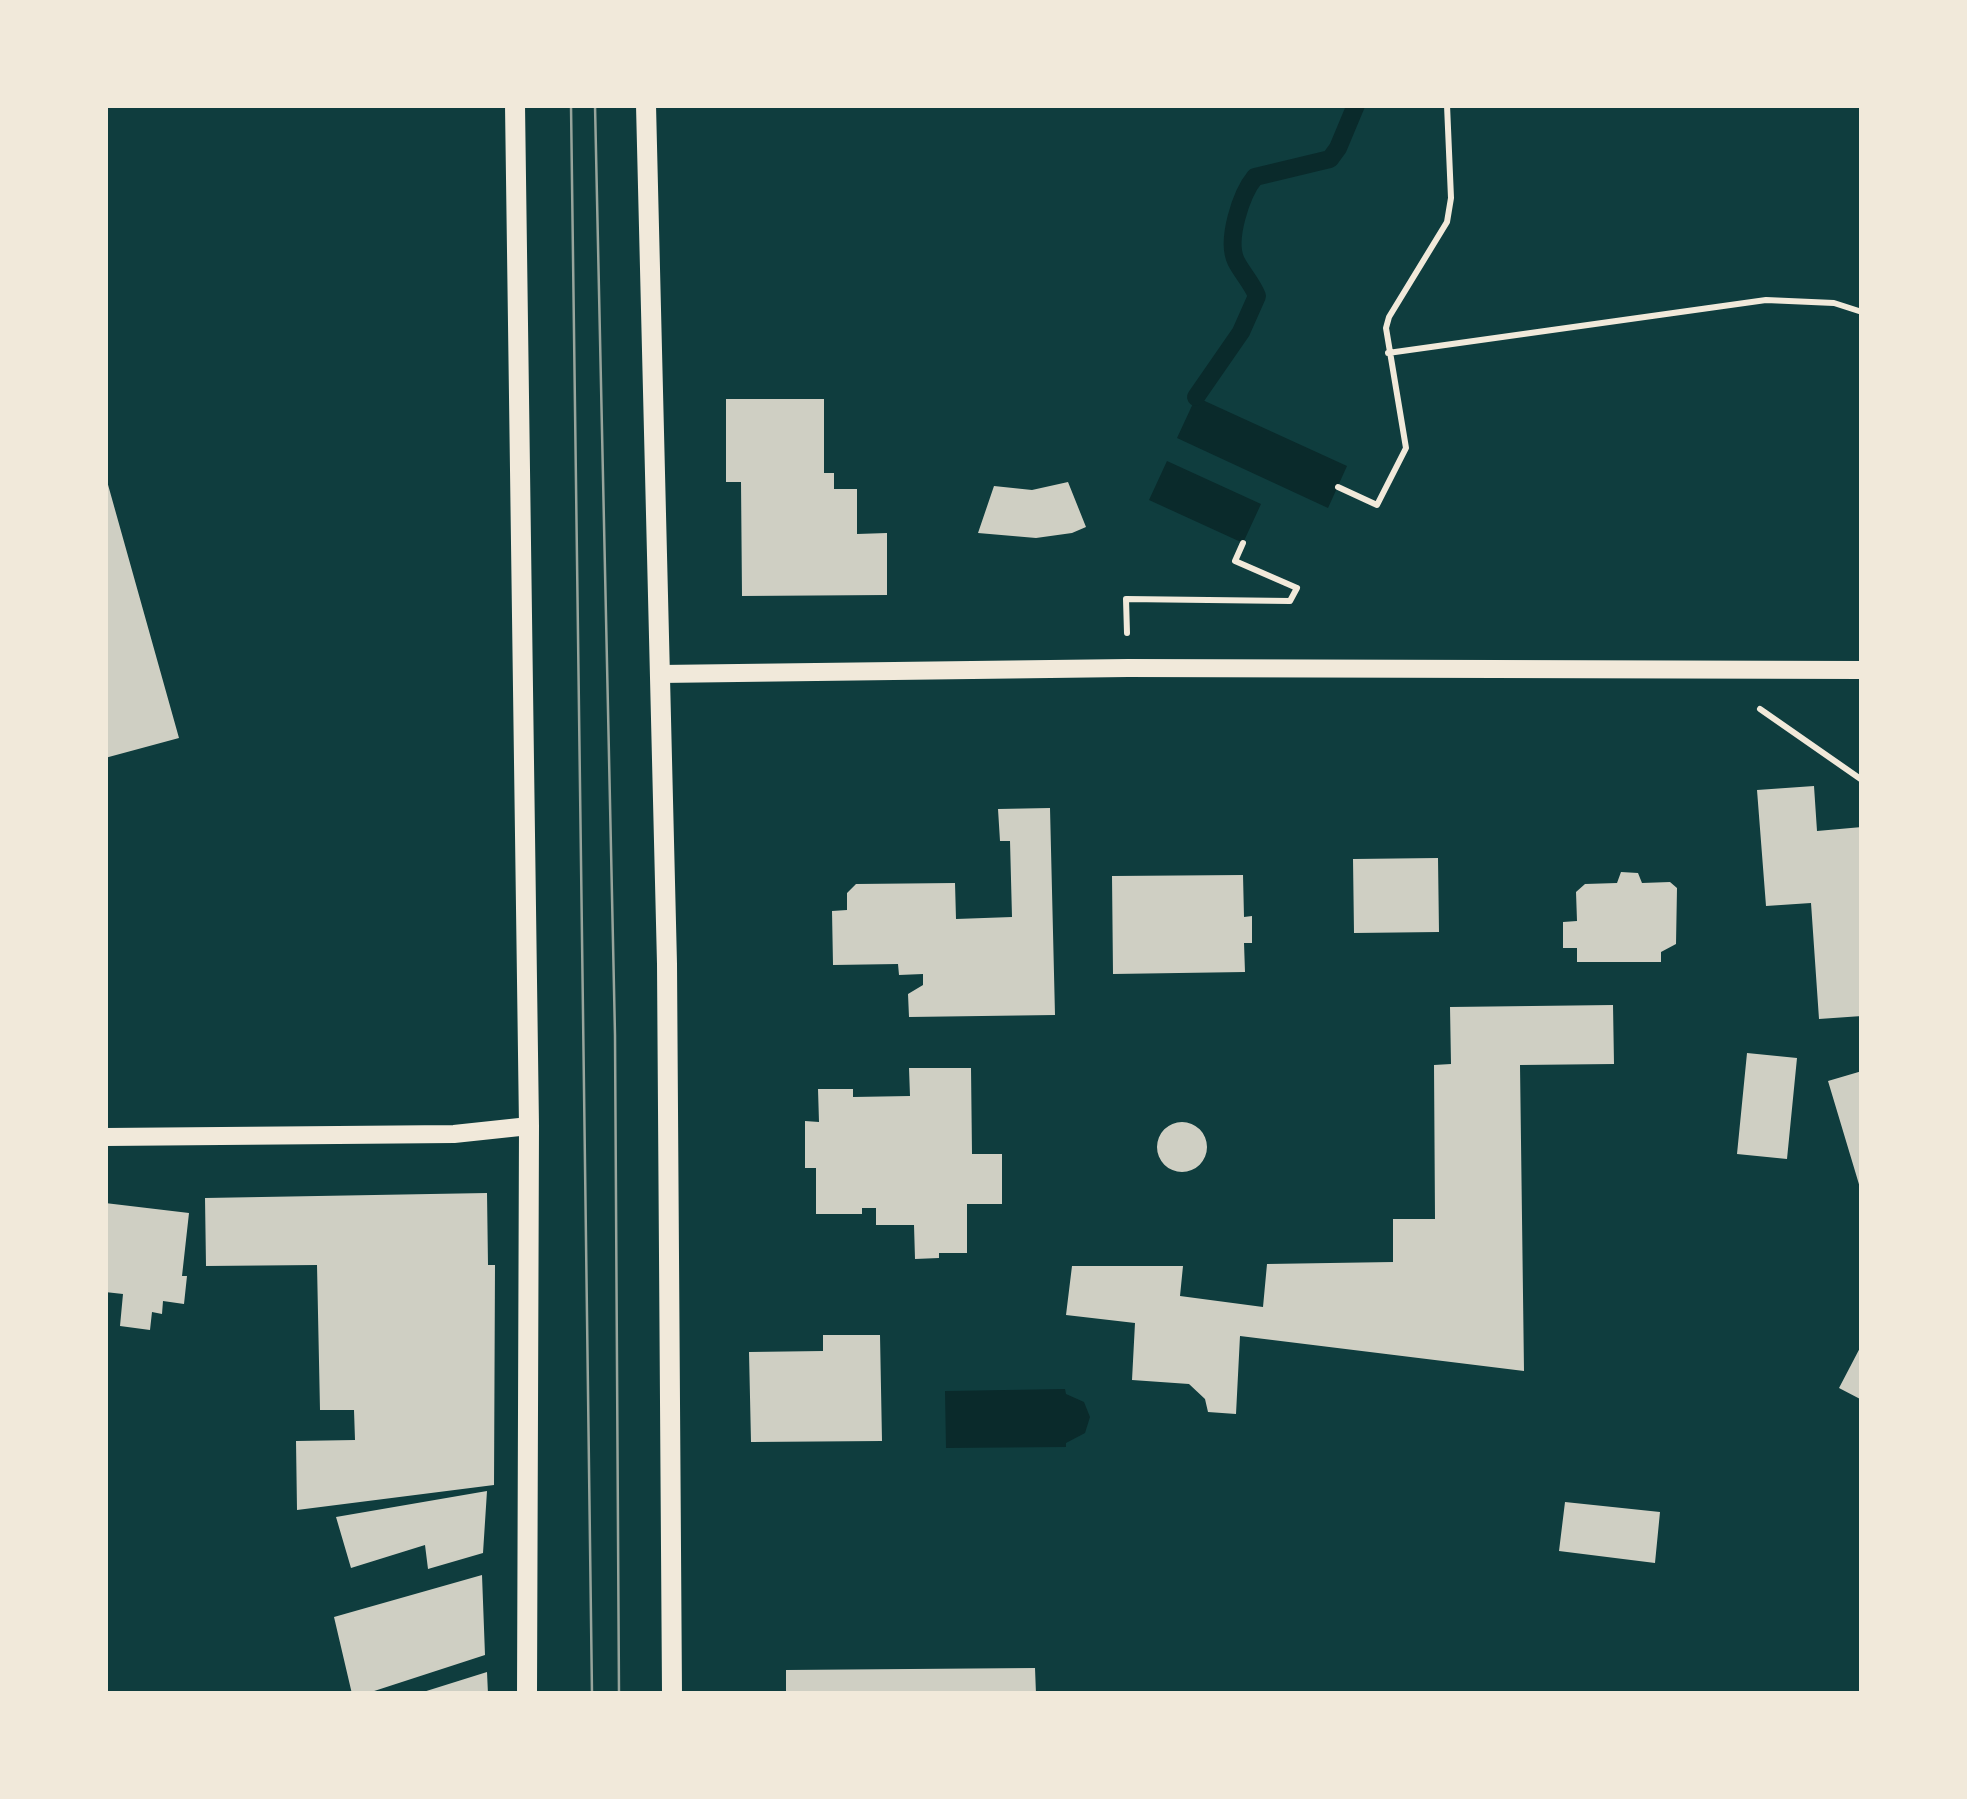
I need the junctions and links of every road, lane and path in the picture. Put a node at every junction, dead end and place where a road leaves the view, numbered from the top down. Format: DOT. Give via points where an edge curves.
graph roads {
  1 [pos="515,105"];
  2 [pos="646,105"];
  3 [pos="1448,105"];
  4 [pos="1862,312"];
  5 [pos="1388,354"];
  6 [pos="1338,487"];
  7 [pos="1244,544"];
  8 [pos="1128,668"];
  9 [pos="1702,669"];
  10 [pos="1862,670"];
  11 [pos="660,674"];
  12 [pos="1862,780"];
  13 [pos="528,1126"];
  14 [pos="105,1137"];
  15 [pos="527,1694"];
  16 [pos="672,1694"];
  1 -- 13 [label="main road"];
  2 -- 11 [label="main road"];
  3 -- 5 [label="path" via="1447,222 1389,318"];
  4 -- 5 [label="path" via="1834,302 1766,300"];
  5 -- 6 [label="path" via="1406,448 1378,506"];
  7 -- 8 [label="path" via="1235,561 1296,588 1290,601 1126,599"];
  8 -- 9 [label="street"];
  8 -- 11 [label="street"];
  9 -- 10 [label="street"];
  9 -- 12 [label="path"];
  11 -- 16 [label="main road"];
  13 -- 14 [label="street" via="454,1134"];
  13 -- 15 [label="main road"];
}
